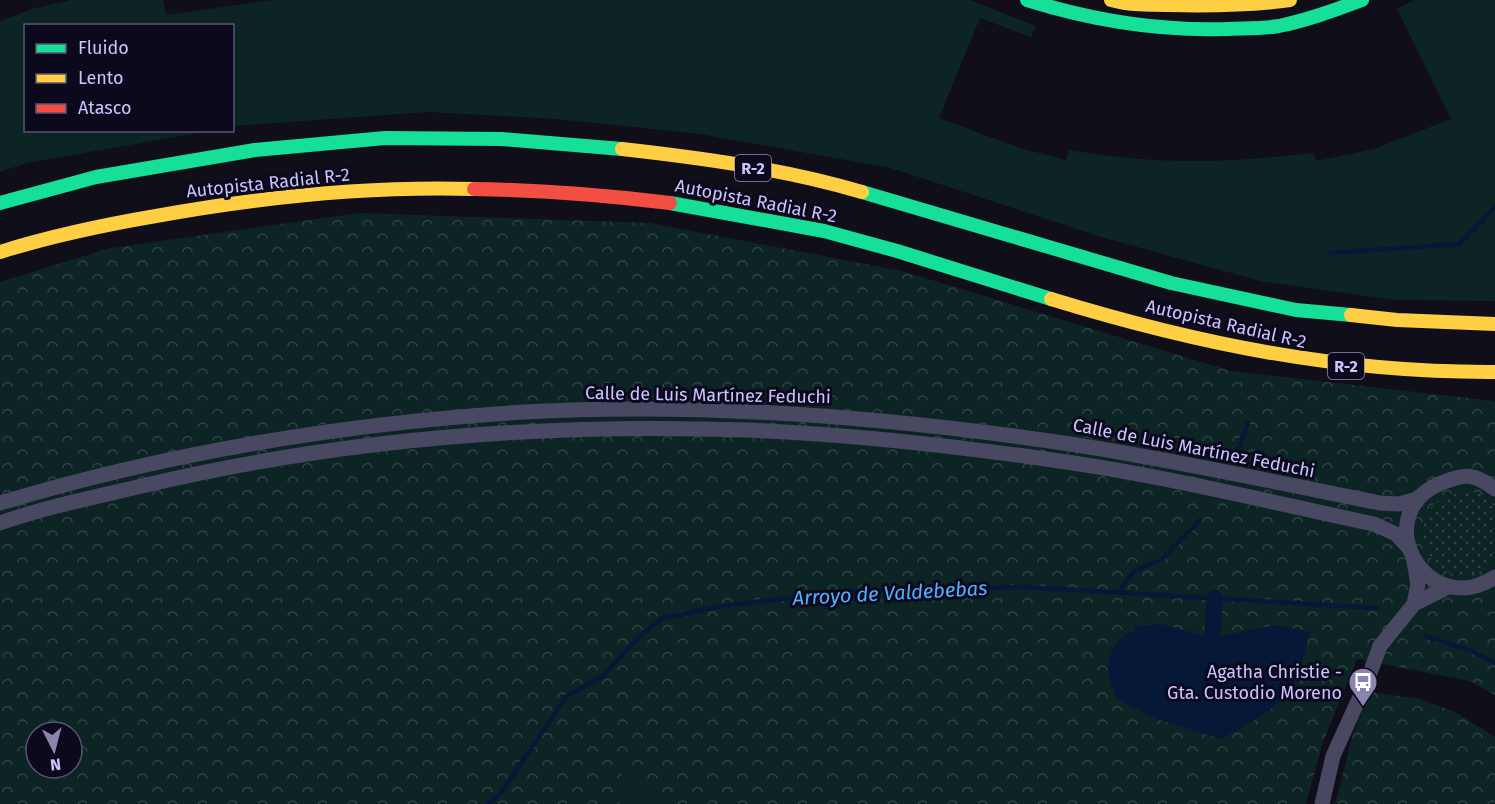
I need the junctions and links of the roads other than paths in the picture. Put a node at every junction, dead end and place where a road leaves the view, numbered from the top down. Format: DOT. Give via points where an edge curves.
graph roads {
  1 [pos="1027,0"];
  2 [pos="1111,0"];
  3 [pos="1290,0"];
  4 [pos="1362,0"];
  5 [pos="0,203"];
  6 [pos="0,252"];
  7 [pos="1495,324"];
  8 [pos="1495,372"];
  9 [pos="1495,489"];
  10 [pos="1417,499"];
  11 [pos="0,503"];
  12 [pos="0,522"];
  13 [pos="1408,547"];
  14 [pos="1414,561"];
  15 [pos="1495,577"];
  16 [pos="1448,587"];
  17 [pos="1414,604"];
  18 [pos="1322,804"];
  1 -- 4 [label="main road" via="1118,24 1177,30 1265,28 1318,16"];
  2 -- 3 [label="main road" via="1125,4 1226,7"];
  5 -- 7 [label="main road, Autopista Radial R-2 / R-2" via="96,177 255,150 385,138 585,144 716,160 838,185 1171,283 1296,310"];
  6 -- 8 [label="main road, Autopista Radial R-2 / R-2" via="169,212 324,193 442,189 597,194 704,207 829,232 1086,309 1199,339 1308,361 1446,374"];
  9 -- 10 [label="street" via="1480,478 1458,476 1429,487"];
  10 -- 11 [label="street, Calle de Luis Martínez Feduchi" via="1399,504 1380,503 1079,446 973,432 860,419 650,410 526,412 304,435 197,453"];
  10 -- 13 [label="street" via="1408,516"];
  12 -- 13 [label="street, Calle de Luis Martínez Feduchi" via="201,472 307,454 527,431 704,429 858,437 1076,464 1374,524 1396,534"];
  13 -- 14 [label="street"];
  14 -- 16 [label="street" via="1431,579"];
  14 -- 17 [label="street" via="1418,584"];
  15 -- 16 [label="street" via="1470,588"];
  16 -- 17 [label="street"];
  17 -- 18 [label="street" via="1380,646 1333,756"];
}
